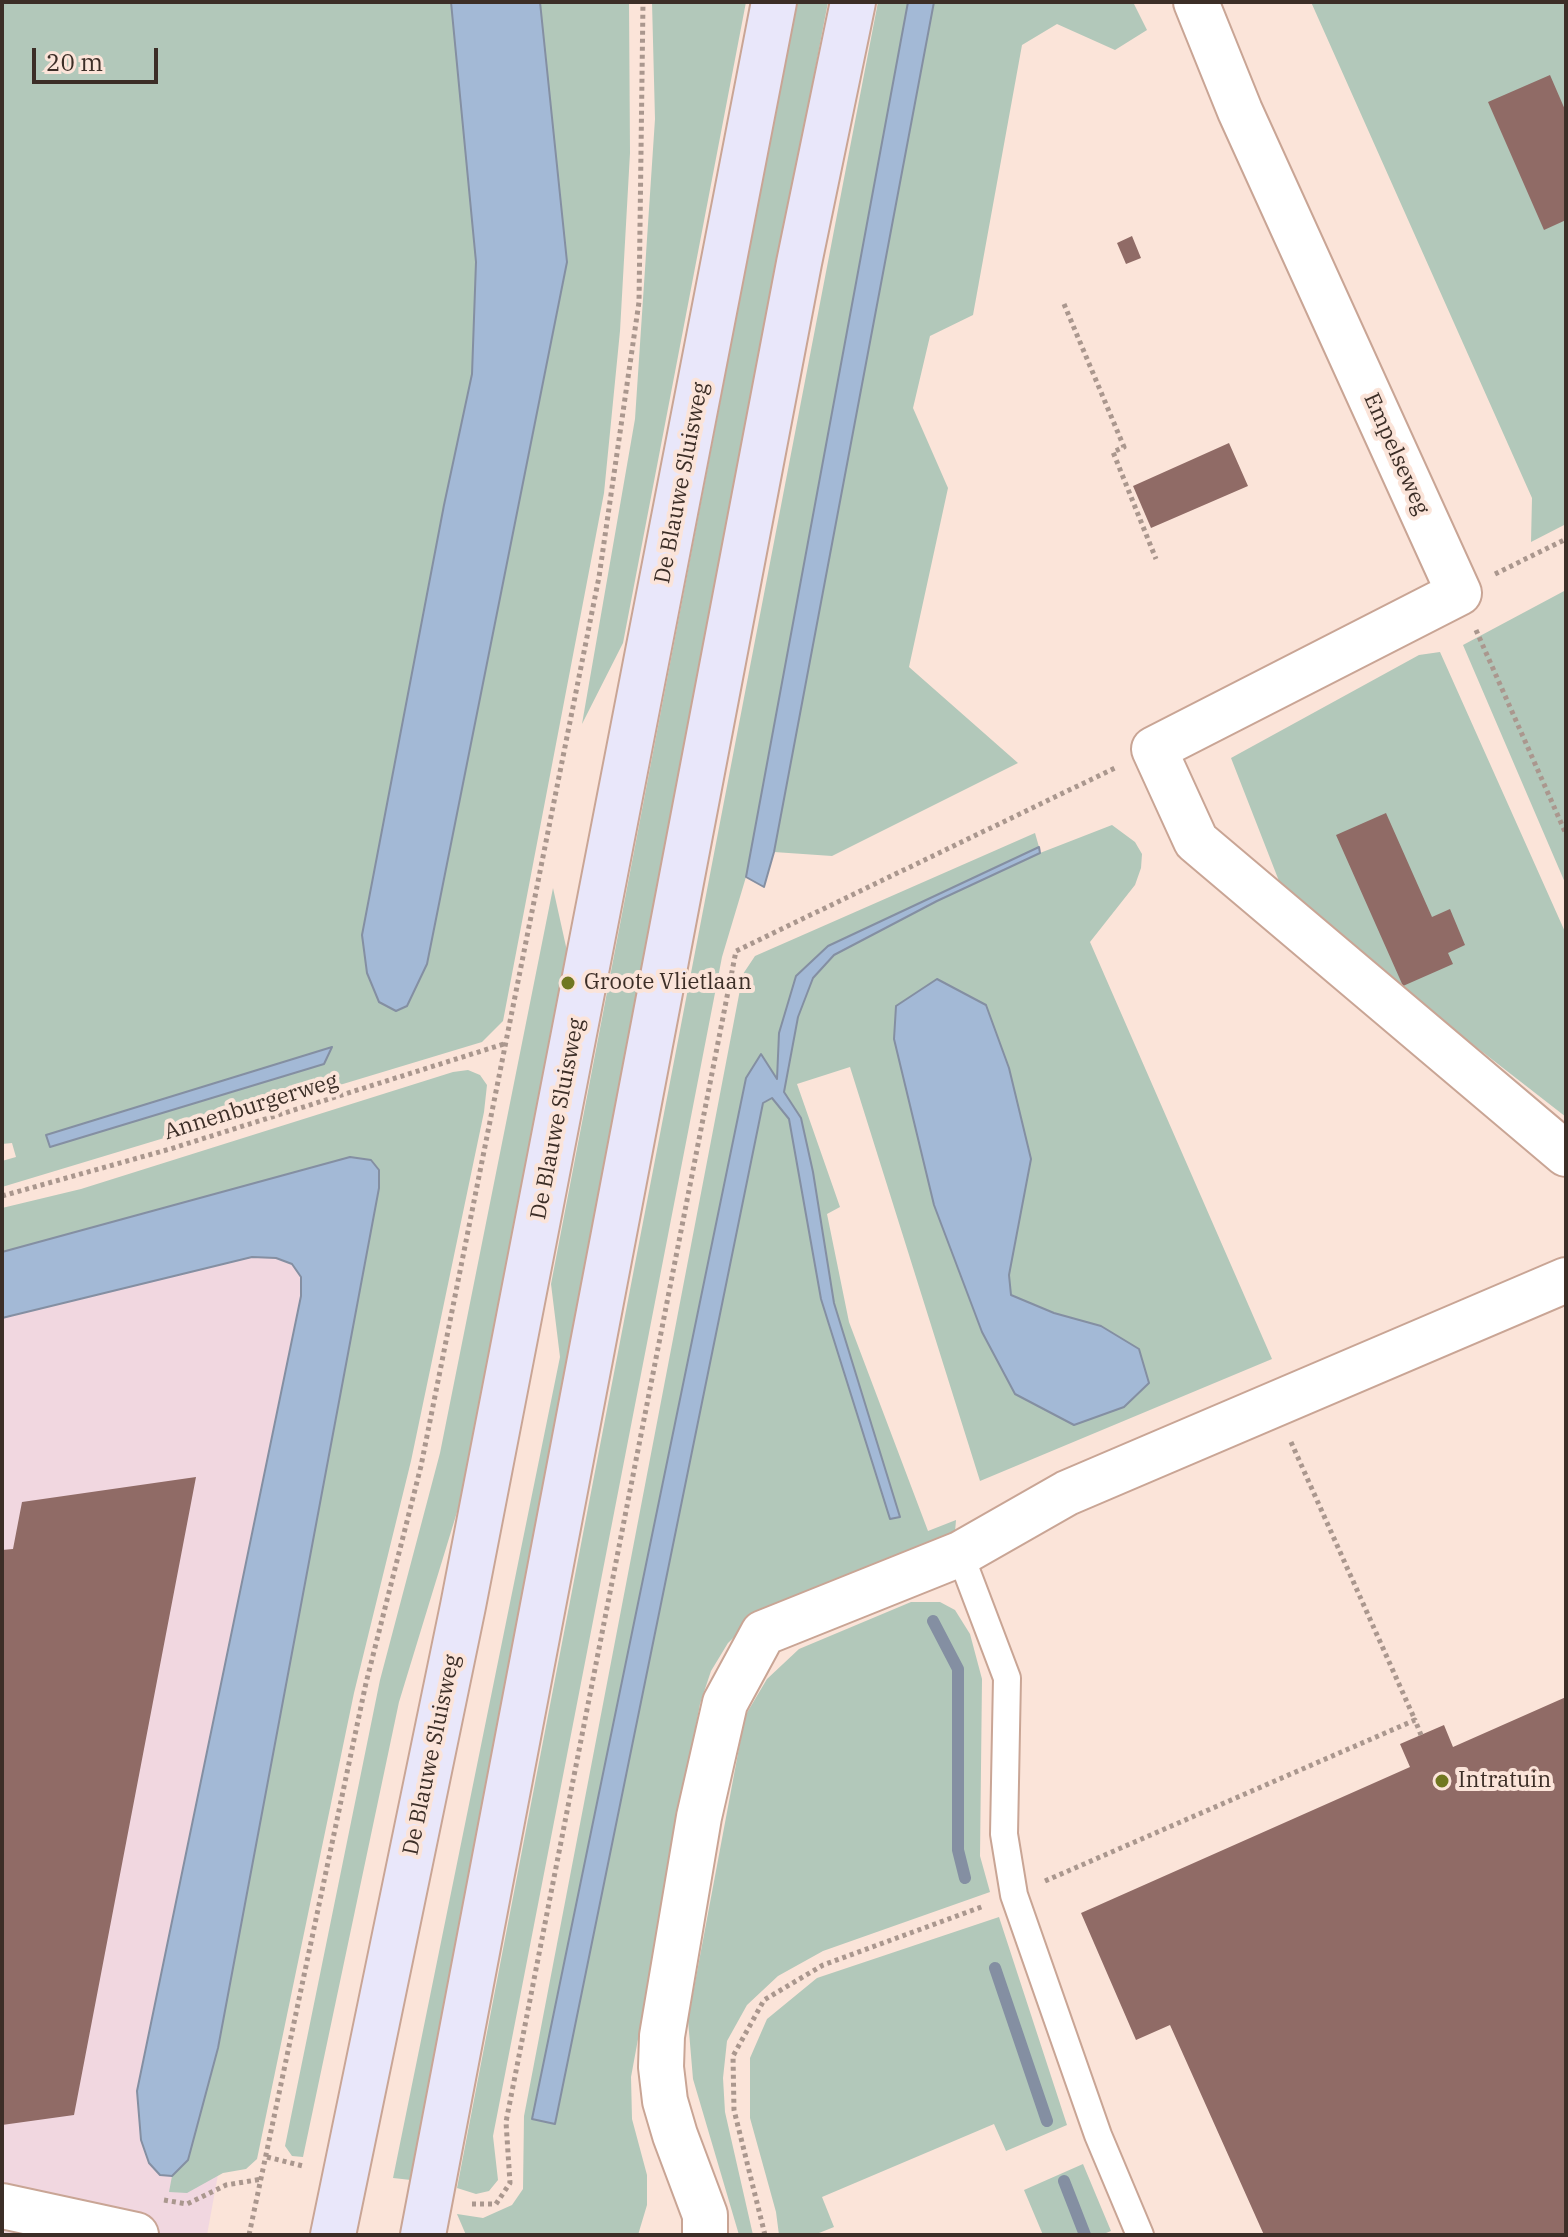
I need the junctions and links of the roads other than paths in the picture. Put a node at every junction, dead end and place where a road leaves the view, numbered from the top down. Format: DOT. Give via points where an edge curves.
graph roads {
  1 [pos="774,2"];
  2 [pos="853,2"];
  3 [pos="1196,2"];
  4 [pos="1566,1154"];
  5 [pos="1566,1280"];
  6 [pos="960,1554"];
  7 [pos="2,2206"];
  8 [pos="426,2216"];
  9 [pos="136,2235"];
  10 [pos="333,2235"];
  11 [pos="705,2235"];
  12 [pos="1140,2235"];
  1 -- 10 [label="main road, De Blauwe Sluisweg" via="463,1606"];
  2 -- 8 [label="main road"];
  3 -- 4 [label="street, Empelseweg" via="1240,111 1459,593 1154,749 1196,841"];
  5 -- 6 [label="street" via="1067,1493"];
  6 -- 11 [label="street" via="763,1633 725,1703 699,1817 662,2052 665,2101 705,2215"];
  6 -- 12 [label="lane" via="1007,1678 1004,1834 1014,1895 1098,2135"];
  7 -- 9 [label="street"];
}
